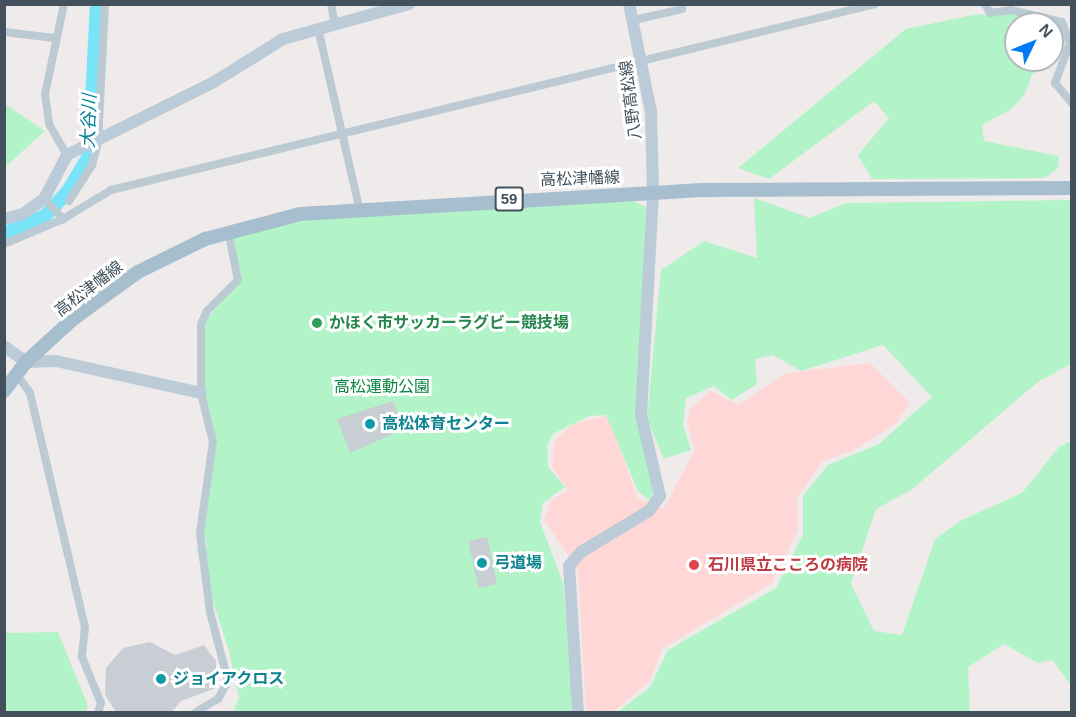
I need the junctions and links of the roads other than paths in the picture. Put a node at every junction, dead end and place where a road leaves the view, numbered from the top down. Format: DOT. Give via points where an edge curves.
graph roads {
  1 [pos="64,4"];
  2 [pos="105,4"];
  3 [pos="330,4"];
  4 [pos="409,4"];
  5 [pos="629,4"];
  6 [pos="681,4"];
  7 [pos="875,4"];
  8 [pos="986,4"];
  9 [pos="634,20"];
  10 [pos="335,24"];
  11 [pos="318,28"];
  12 [pos="4,32"];
  13 [pos="55,38"];
  14 [pos="644,63"];
  15 [pos="1071,103"];
  16 [pos="342,135"];
  17 [pos="92,141"];
  18 [pos="67,155"];
  19 [pos="1071,188"];
  20 [pos="653,193"];
  21 [pos="69,201"];
  22 [pos="47,202"];
  23 [pos="359,207"];
  24 [pos="61,218"];
  25 [pos="4,219"];
  26 [pos="228,231"];
  27 [pos="4,244"];
  28 [pos="4,346"];
  29 [pos="26,362"];
  30 [pos="17,375"];
  31 [pos="4,391"];
  32 [pos="201,393"];
  33 [pos="98,712"];
  34 [pos="196,712"];
  35 [pos="578,712"];
  1 -- 13 [label="street"];
  2 -- 17 [label="street"];
  3 -- 10 [label="street"];
  4 -- 10 [label="street"];
  5 -- 9 [label="street, 八野高松線"];
  6 -- 9 [label="street" via="682,9"];
  7 -- 14 [label="street"];
  8 -- 15 [label="street" via="990,13 1011,10 1062,22 1070,43 1055,83"];
  9 -- 14 [label="street, 八野高松線"];
  10 -- 11 [label="street"];
  11 -- 16 [label="street"];
  11 -- 17 [label="street" via="283,39 214,82"];
  12 -- 13 [label="street"];
  13 -- 18 [label="street" via="45,94 49,124"];
  14 -- 16 [label="street"];
  14 -- 20 [label="street, 八野高松線"];
  16 -- 23 [label="street"];
  16 -- 24 [label="street" via="111,190"];
  17 -- 18 [label="street"];
  17 -- 21 [label="street" via="92,165"];
  18 -- 22 [label="street"];
  19 -- 20 [label="main road, 高松津幡線 / 59"];
  20 -- 23 [label="main road, 高松津幡線 / 59"];
  20 -- 35 [label="street, 八野高松線" via="641,415 660,495 649,510 581,552 569,566"];
  22 -- 24 [label="street"];
  22 -- 25 [label="street"];
  23 -- 26 [label="main road, 高松津幡線 / 59" via="300,214"];
  24 -- 27 [label="street"];
  26 -- 29 [label="main road, 高松津幡線 / 59" via="138,272 73,319"];
  26 -- 32 [label="street" via="238,280 203,317"];
  28 -- 29 [label="street"];
  29 -- 30 [label="main road, 高松津幡線 / 59"];
  29 -- 32 [label="street" via="56,361"];
  30 -- 31 [label="main road, 高松津幡線 / 59"];
  30 -- 33 [label="street" via="30,393 85,627 82,657 101,703"];
  32 -- 34 [label="street" via="213,442 200,533 210,612 228,681 218,699"];
}
